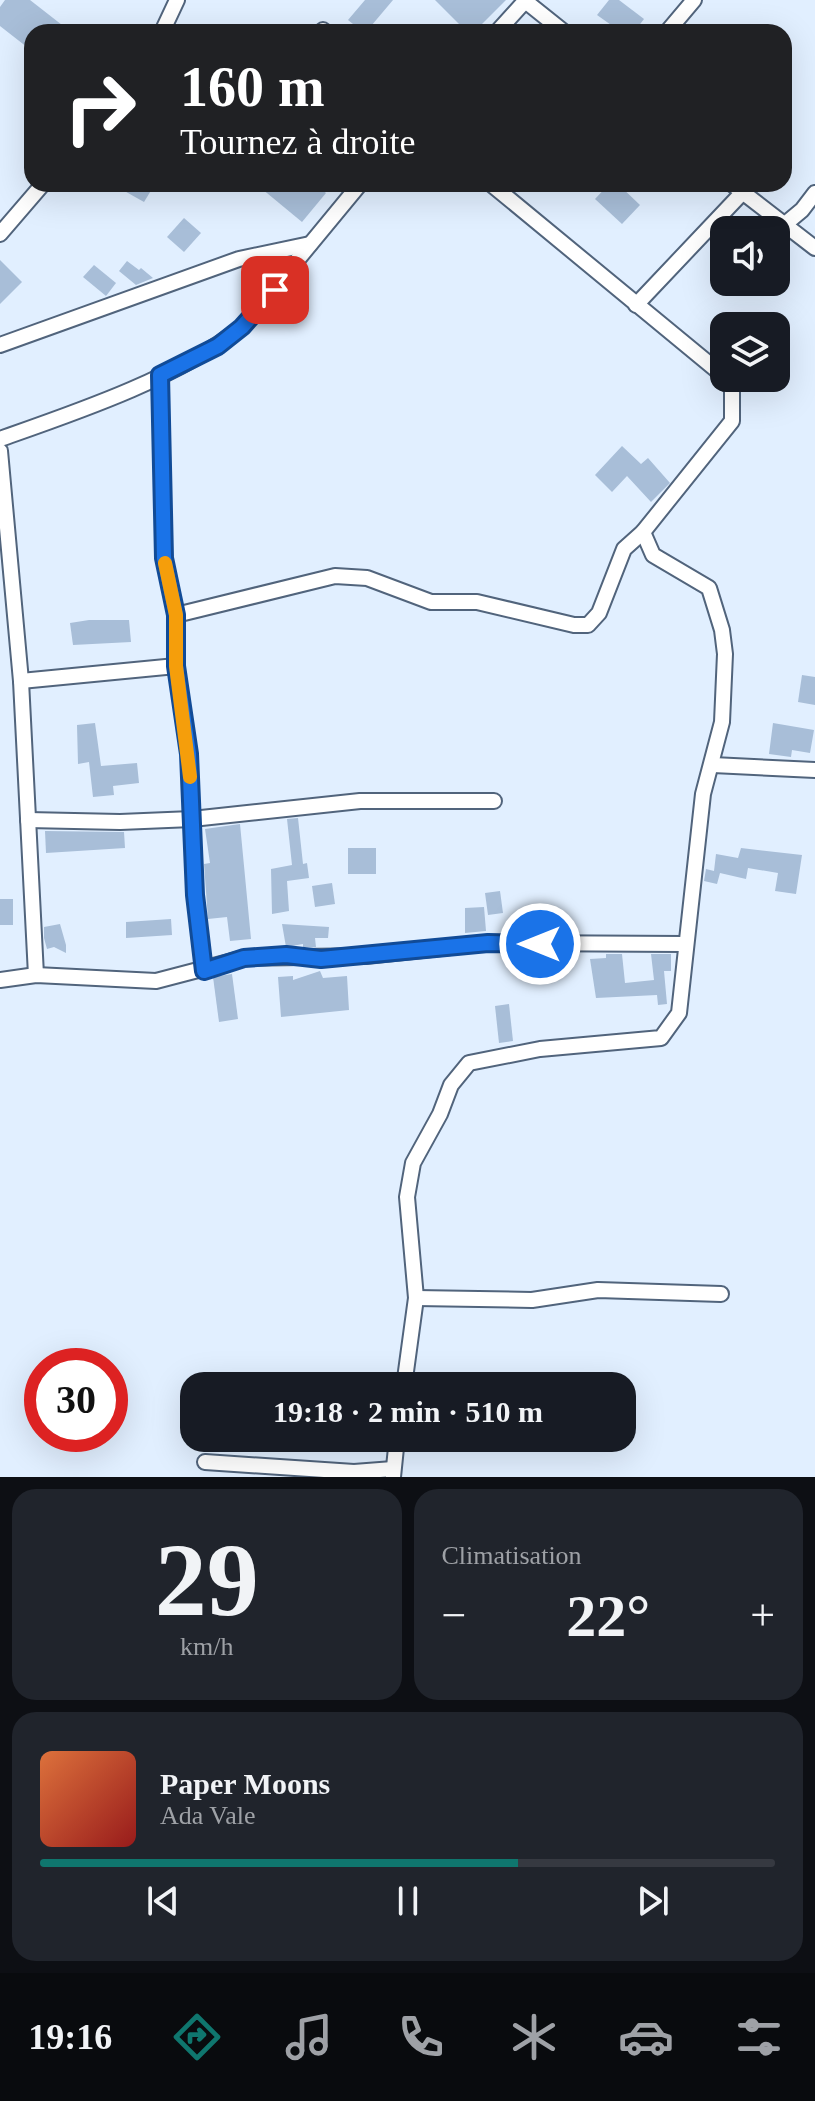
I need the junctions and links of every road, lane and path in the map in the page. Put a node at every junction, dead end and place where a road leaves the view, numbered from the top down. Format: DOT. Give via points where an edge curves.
graph roads {
  1 [pos="177,0"];
  2 [pos="525,0"];
  3 [pos="694,0"];
  4 [pos="166,24"];
  5 [pos="504,24"];
  6 [pos="554,24"];
  7 [pos="674,24"];
  8 [pos="36,192"];
  9 [pos="353,192"];
  10 [pos="501,192"];
  11 [pos="734,192"];
  12 [pos="741,192"];
  13 [pos="815,193"];
  14 [pos="772,216"];
  15 [pos="790,220"];
  16 [pos="790,229"];
  17 [pos="0,234"];
  18 [pos="310,244"];
  19 [pos="815,248"];
  20 [pos="636,305"];
  21 [pos="0,345"];
  22 [pos="160,375"];
  23 [pos="0,439"];
  24 [pos="0,451"];
  25 [pos="643,532"];
  26 [pos="176,615"];
  27 [pos="176,666"];
  28 [pos="21,681"];
  29 [pos="713,765"];
  30 [pos="815,770"];
  31 [pos="494,801"];
  32 [pos="192,819"];
  33 [pos="28,820"];
  34 [pos="684,944"];
  35 [pos="204,971"];
  36 [pos="36,975"];
  37 [pos="0,980"];
  38 [pos="721,1294"];
  39 [pos="416,1298"];
  40 [pos="406,1372"];
  41 [pos="395,1452"];
  42 [pos="205,1462"];
  43 [pos="393,1473"];
  1 -- 4 [label="street"];
  2 -- 5 [label="street"];
  2 -- 6 [label="street"];
  3 -- 7 [label="street"];
  8 -- 17 [label="street"];
  9 -- 18 [label="street"];
  10 -- 20 [label="street"];
  11 -- 20 [label="street"];
  12 -- 14 [label="street"];
  13 -- 15 [label="street"];
  16 -- 19 [label="street"];
  18 -- 21 [label="street" via="239,259"];
  18 -- 22 [label="street" via="242,327 218,346"];
  20 -- 25 [label="street" via="719,372 732,389 735,405 732,421"];
  22 -- 23 [label="street"];
  22 -- 26 [label="street" via="164,558"];
  24 -- 28 [label="street"];
  25 -- 26 [label="street" via="624,549 599,613 588,625 477,602 431,602 367,578 335,576"];
  25 -- 29 [label="street" via="653,555 709,588 722,630 722,722"];
  26 -- 27 [label="street"];
  27 -- 28 [label="street"];
  27 -- 32 [label="street"];
  28 -- 33 [label="street"];
  29 -- 30 [label="street"];
  29 -- 34 [label="street" via="703,794"];
  31 -- 32 [label="street" via="360,801"];
  32 -- 33 [label="street"];
  32 -- 35 [label="street"];
  33 -- 36 [label="street"];
  34 -- 35 [label="street" via="488,943 366,956 244,958"];
  34 -- 39 [label="street" via="679,1013 661,1038 540,1049 469,1063 451,1085 413,1163 407,1197"];
  35 -- 36 [label="street" via="156,981"];
  36 -- 37 [label="street"];
  38 -- 39 [label="street" via="598,1290 532,1300"];
  39 -- 40 [label="street"];
  41 -- 43 [label="street"];
  42 -- 43 [label="street"];
}
